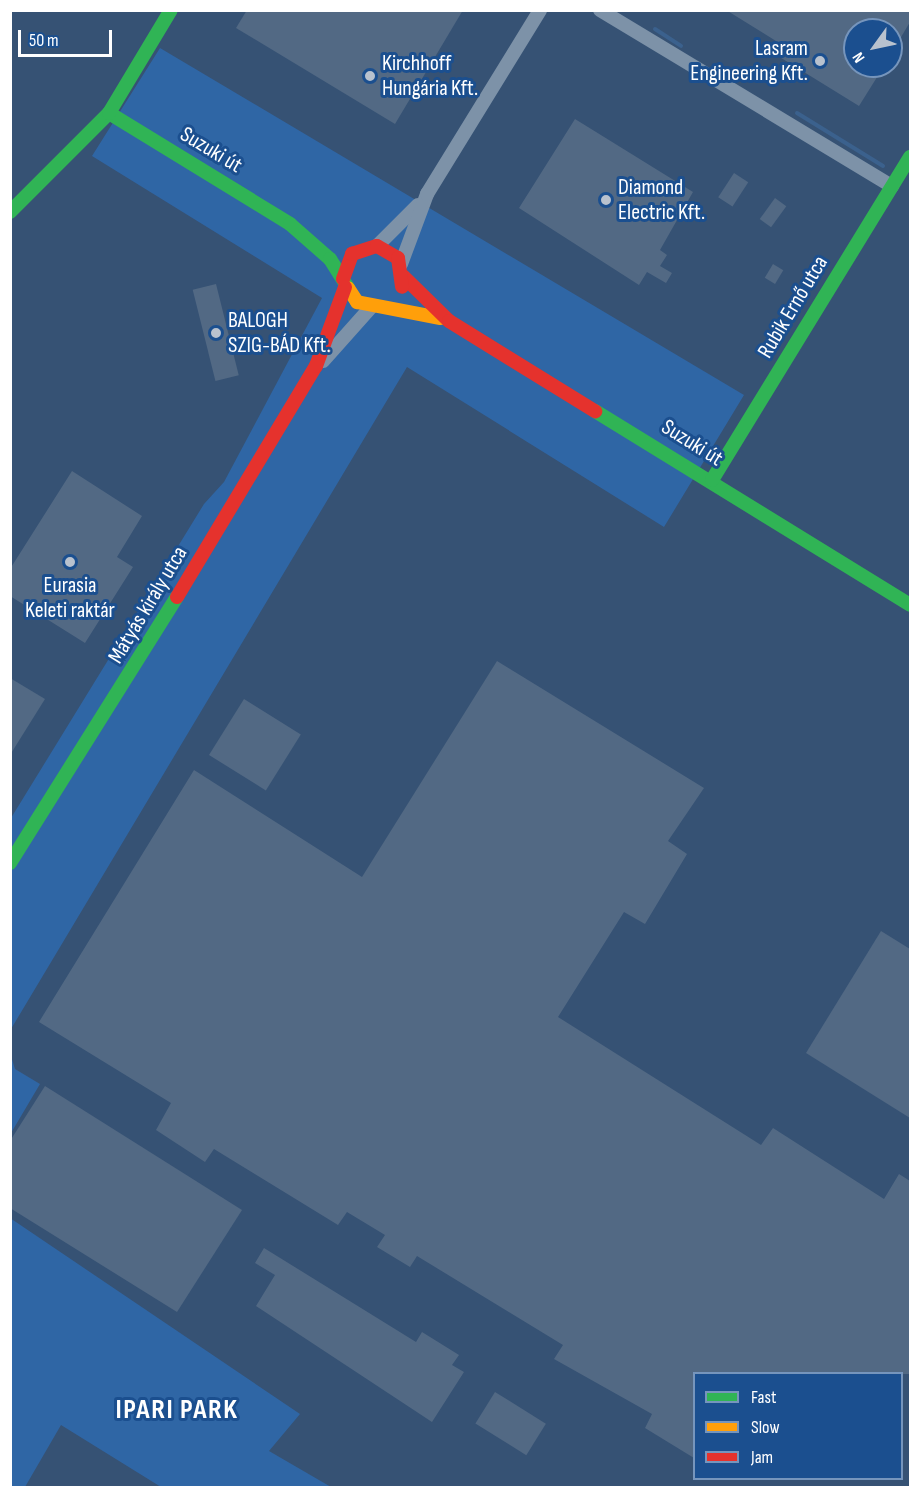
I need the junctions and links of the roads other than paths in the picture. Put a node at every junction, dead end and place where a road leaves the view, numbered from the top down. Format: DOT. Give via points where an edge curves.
graph roads {
  1 [pos="171,10"];
  2 [pos="540,10"];
  3 [pos="600,10"];
  4 [pos="109,113"];
  5 [pos="910,157"];
  6 [pos="892,186"];
  7 [pos="427,194"];
  8 [pos="10,212"];
  9 [pos="290,224"];
  10 [pos="377,246"];
  11 [pos="361,248"];
  12 [pos="402,270"];
  13 [pos="344,283"];
  14 [pos="376,306"];
  15 [pos="449,321"];
  16 [pos="316,366"];
  17 [pos="712,480"];
  18 [pos="910,605"];
  19 [pos="10,863"];
  1 -- 4 [label="main road"];
  2 -- 7 [label="street"];
  3 -- 6 [label="street"];
  4 -- 8 [label="main road"];
  4 -- 9 [label="main road, Suzuki út"];
  5 -- 6 [label="main road, Rubik Ernő utca"];
  6 -- 17 [label="main road, Rubik Ernő utca"];
  7 -- 10 [label="street"];
  7 -- 12 [label="street"];
  9 -- 11 [label="main road"];
  9 -- 13 [label="main road" via="324,252"];
  10 -- 11 [label="main road"];
  10 -- 12 [label="main road"];
  11 -- 13 [label="main road" via="347,260"];
  12 -- 14 [label="main road" via="398,294"];
  12 -- 15 [label="main road"];
  13 -- 14 [label="main road" via="355,300"];
  13 -- 16 [label="main road, Mátyás király utca"];
  14 -- 15 [label="main road"];
  14 -- 16 [label="street, Mátyás király utca"];
  15 -- 17 [label="main road, Suzuki út"];
  16 -- 19 [label="main road, Mátyás király utca" via="115,701"];
  17 -- 18 [label="main road, Suzuki út"];
}
